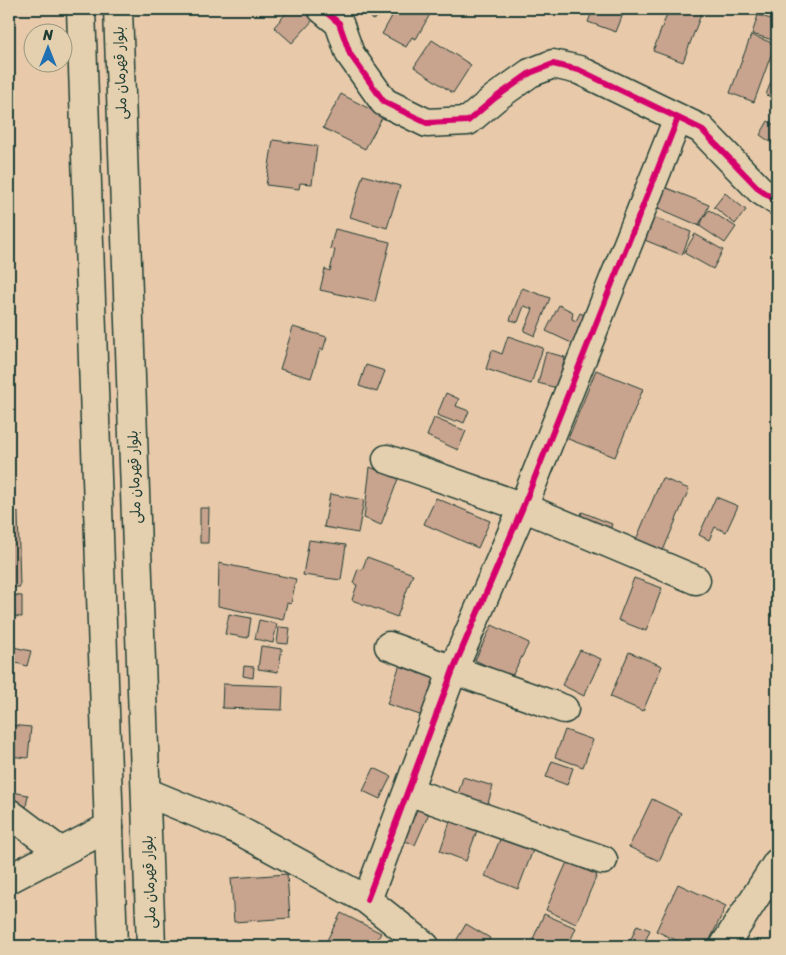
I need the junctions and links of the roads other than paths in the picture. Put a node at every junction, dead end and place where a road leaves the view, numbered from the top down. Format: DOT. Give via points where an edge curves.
graph roads {
  1 [pos="81,9"];
  2 [pos="118,9"];
  3 [pos="322,9"];
  4 [pos="678,118"];
  5 [pos="777,200"];
  6 [pos="387,460"];
  7 [pos="524,507"];
  8 [pos="696,580"];
  9 [pos="389,646"];
  10 [pos="453,670"];
  11 [pos="564,709"];
  12 [pos="408,790"];
  13 [pos="146,792"];
  14 [pos="9,813"];
  15 [pos="109,827"];
  16 [pos="61,852"];
  17 [pos="603,860"];
  18 [pos="777,863"];
  19 [pos="9,879"];
  20 [pos="367,900"];
  21 [pos="113,946"];
  22 [pos="151,946"];
  23 [pos="424,946"];
  24 [pos="724,946"];
  1 -- 15 [label="main road"];
  2 -- 13 [label="main road, بلوار قهرمان ملی"];
  3 -- 4 [label="main road" via="339,23 350,54 384,102 427,123 468,121 530,73 553,64 578,70"];
  4 -- 5 [label="main road" via="701,129 760,190"];
  4 -- 7 [label="main road"];
  6 -- 7 [label="main road"];
  7 -- 8 [label="main road"];
  7 -- 10 [label="main road"];
  9 -- 10 [label="main road"];
  10 -- 11 [label="main road"];
  10 -- 12 [label="main road"];
  12 -- 17 [label="main road"];
  12 -- 20 [label="main road"];
  13 -- 20 [label="main road" via="238,830"];
  13 -- 22 [label="main road, بلوار قهرمان ملی"];
  14 -- 16 [label="main road"];
  15 -- 16 [label="main road"];
  15 -- 21 [label="main road"];
  16 -- 19 [label="main road"];
  18 -- 24 [label="main road"];
  20 -- 23 [label="main road"];
}
